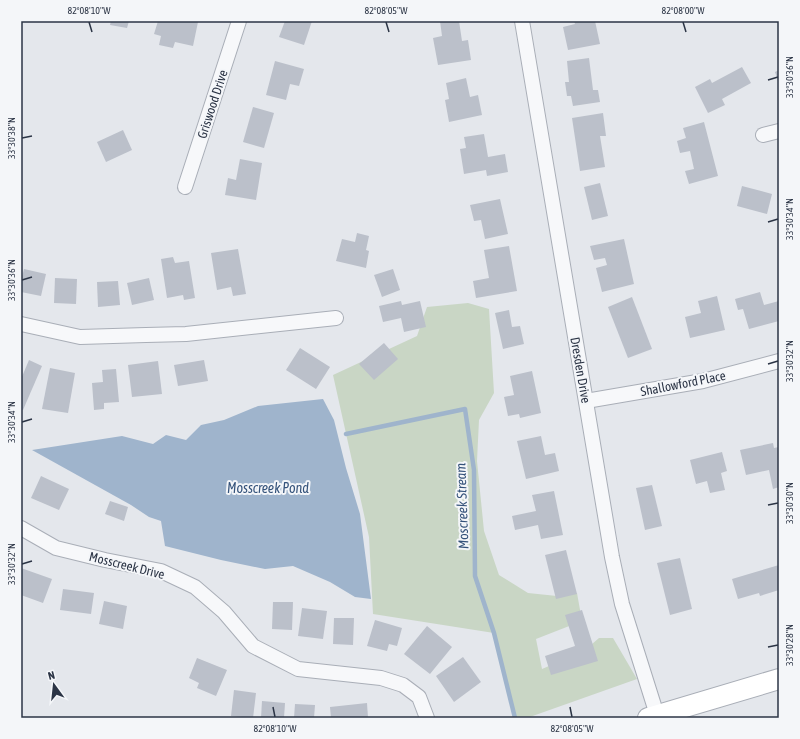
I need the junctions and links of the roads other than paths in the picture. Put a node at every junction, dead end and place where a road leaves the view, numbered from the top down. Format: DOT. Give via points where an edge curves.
graph roads {
  1 [pos="239,21"];
  2 [pos="522,21"];
  3 [pos="779,131"];
  4 [pos="763,135"];
  5 [pos="185,187"];
  6 [pos="336,318"];
  7 [pos="21,324"];
  8 [pos="779,361"];
  9 [pos="586,401"];
  10 [pos="21,528"];
  11 [pos="779,679"];
  12 [pos="652,717"];
  13 [pos="427,718"];
  1 -- 5 [label="street, Griswood Drive"];
  2 -- 9 [label="street, Dresden Drive"];
  3 -- 4 [label="street"];
  6 -- 7 [label="street" via="186,334 80,337"];
  8 -- 9 [label="street, Shallowford Place" via="703,381"];
  9 -- 12 [label="street, Dresden Drive" via="612,557"];
  10 -- 13 [label="street, Mosscreek Drive" via="56,548 161,571 195,587 224,612 253,646 298,669 381,678 403,685 419,697"];
  11 -- 12 [label="main road"];
}
